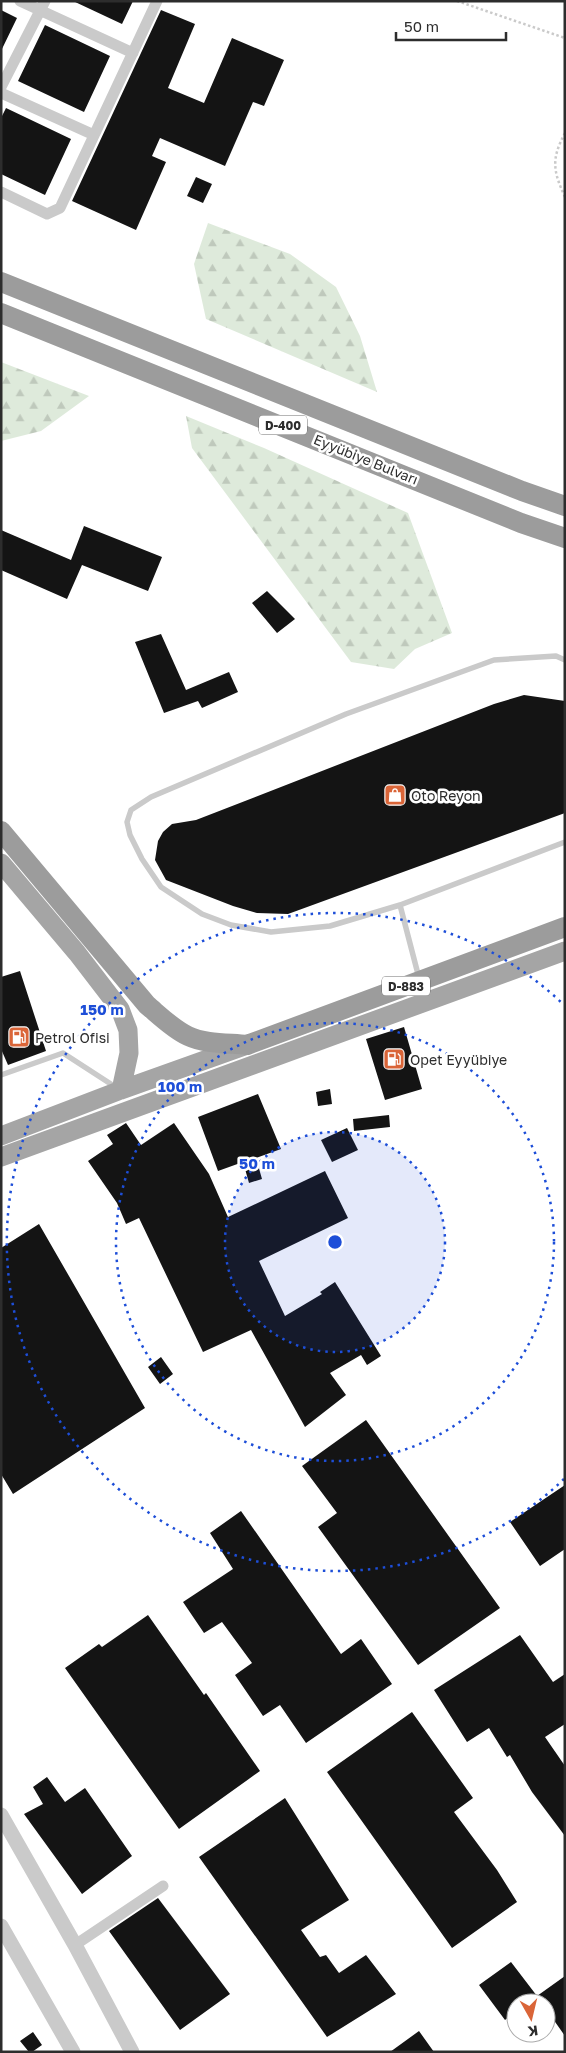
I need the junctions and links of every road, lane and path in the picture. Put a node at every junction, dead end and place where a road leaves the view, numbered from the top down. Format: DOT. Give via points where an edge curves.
graph roads {
  1 [pos="20,1"];
  2 [pos="157,1"];
  3 [pos="457,1"];
  4 [pos="42,6"];
  5 [pos="565,38"];
  6 [pos="133,53"];
  7 [pos="1,87"];
  8 [pos="1,93"];
  9 [pos="565,133"];
  10 [pos="94,135"];
  11 [pos="1,192"];
  12 [pos="565,197"];
  13 [pos="1,282"];
  14 [pos="1,313"];
  15 [pos="565,506"];
  16 [pos="565,538"];
  17 [pos="565,660"];
  18 [pos="1,832"];
  19 [pos="565,842"];
  20 [pos="1,863"];
  21 [pos="400,905"];
  22 [pos="565,927"];
  23 [pos="565,951"];
  24 [pos="420,981"];
  25 [pos="247,1045"];
  26 [pos="1,1075"];
  27 [pos="121,1090"];
  28 [pos="1,1136"];
  29 [pos="1,1157"];
  30 [pos="1,1815"];
  31 [pos="163,1886"];
  32 [pos="1,1926"];
  33 [pos="75,1945"];
  34 [pos="73,2052"];
  35 [pos="132,2052"];
  1 -- 4 [label="street"];
  2 -- 6 [label="street"];
  3 -- 5 [label="path"];
  4 -- 6 [label="street"];
  4 -- 7 [label="street"];
  6 -- 10 [label="street"];
  8 -- 10 [label="street"];
  9 -- 12 [label="path" via="556,150 557,179"];
  10 -- 11 [label="street" via="60,208 47,214"];
  13 -- 15 [label="highway, D-400"];
  14 -- 16 [label="highway, Eyyübiye Bulvarı / D-400"];
  17 -- 21 [label="lane" via="556,656 494,660 346,714 151,797 131,810 127,822 142,859 161,887 202,914 231,925 271,932 330,926"];
  18 -- 25 [label="highway, D-883" via="147,1005 189,1037"];
  19 -- 21 [label="lane"];
  20 -- 27 [label="main road" via="120,1009 128,1030 128,1053"];
  21 -- 24 [label="lane"];
  22 -- 24 [label="highway, D-883"];
  23 -- 29 [label="main road"];
  24 -- 25 [label="highway, D-883"];
  25 -- 27 [label="main road"];
  26 -- 27 [label="lane" via="63,1053"];
  27 -- 28 [label="main road"];
  30 -- 33 [label="street"];
  31 -- 33 [label="street"];
  32 -- 34 [label="street"];
  33 -- 35 [label="street"];
}
